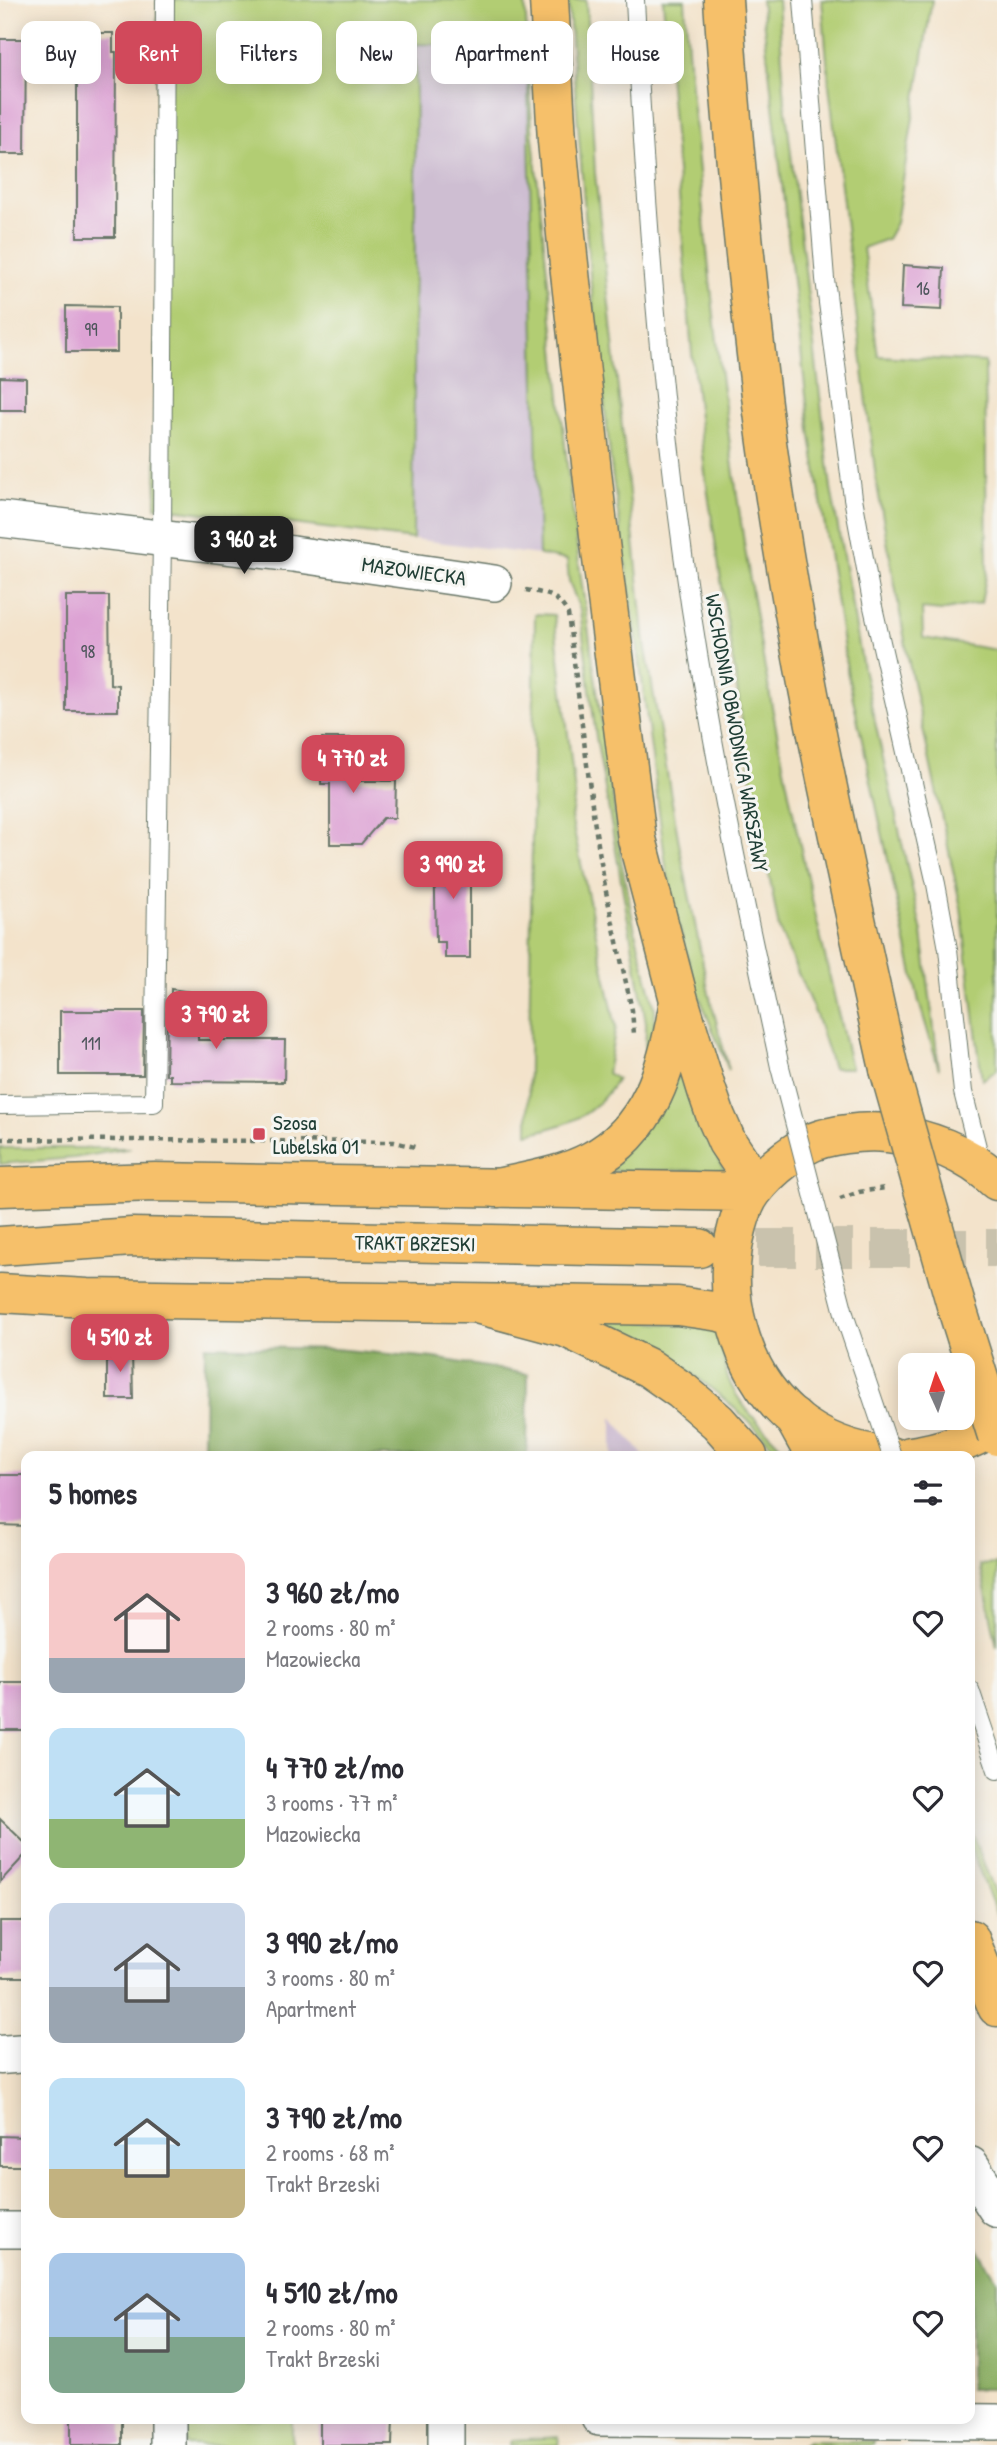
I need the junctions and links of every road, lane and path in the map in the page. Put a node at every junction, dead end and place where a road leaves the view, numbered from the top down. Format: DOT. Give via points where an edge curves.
graph roads {
  1 [pos="165,0"];
  2 [pos="549,0"];
  3 [pos="635,0"];
  4 [pos="723,0"];
  5 [pos="803,0"];
  6 [pos="0,519"];
  7 [pos="162,538"];
  8 [pos="494,583"];
  9 [pos="679,1000"];
  10 [pos="633,1041"];
  11 [pos="0,1105"];
  12 [pos="0,1139"];
  13 [pos="421,1149"];
  14 [pos="992,1176"];
  15 [pos="0,1186"];
  16 [pos="497,1188"];
  17 [pos="751,1192"];
  18 [pos="0,1223"];
  19 [pos="132,1237"];
  20 [pos="0,1246"];
  21 [pos="699,1248"];
  22 [pos="0,1293"];
  23 [pos="480,1305"];
  24 [pos="735,1317"];
  25 [pos="794,1418"];
  26 [pos="997,1424"];
  27 [pos="997,1436"];
  28 [pos="744,1451"];
  29 [pos="812,1451"];
  30 [pos="860,1451"];
  31 [pos="889,1451"];
  32 [pos="938,1451"];
  33 [pos="975,1705"];
  34 [pos="997,1770"];
  35 [pos="975,1952"];
  36 [pos="997,2007"];
  37 [pos="21,2053"];
  38 [pos="0,2054"];
  39 [pos="975,2174"];
  40 [pos="997,2208"];
  41 [pos="0,2230"];
  42 [pos="21,2230"];
  43 [pos="975,2422"];
  44 [pos="997,2422"];
  45 [pos="168,2424"];
  46 [pos="446,2424"];
  47 [pos="663,2424"];
  48 [pos="791,2424"];
  49 [pos="761,2433"];
  50 [pos="168,2445"];
  51 [pos="446,2445"];
  1 -- 7 [label="lane"];
  2 -- 9 [label="main road" via="568,255 637,839"];
  3 -- 31 [label="lane, WSCHODNIA OBWODNICA WARSZAWY, bridge" via="664,391 706,704 780,1067 845,1317"];
  4 -- 27 [label="main road, bridge" via="769,453 807,684 889,1069"];
  5 -- 14 [label="lane" via="825,279 853,499 936,884 948,949 963,1092"];
  6 -- 7 [label="street, MAZOWIECKA"];
  7 -- 8 [label="street, MAZOWIECKA"];
  7 -- 11 [label="lane" via="154,1103"];
  8 -- 10 [label="path" via="549,594 561,600 568,614 594,820 632,1010"];
  9 -- 16 [label="main road" via="663,1075 649,1104 621,1141 592,1161 558,1174"];
  9 -- 17 [label="main road" via="716,1117"];
  12 -- 13 [label="path" via="394,1142"];
  14 -- 17 [label="main road" via="916,1137 874,1132 806,1145"];
  15 -- 16 [label="main road" via="155,1182"];
  16 -- 17 [label="main road"];
  17 -- 24 [label="main road" via="732,1245"];
  18 -- 19 [label="main road, TRAKT BRZESKI"];
  19 -- 20 [label="main road, TRAKT BRZESKI"];
  19 -- 21 [label="main road, TRAKT BRZESKI"];
  22 -- 23 [label="main road"];
  23 -- 24 [label="main road" via="678,1306"];
  23 -- 28 [label="main road" via="566,1328 649,1368 718,1422"];
  24 -- 25 [label="main road" via="758,1376"];
  25 -- 29 [label="main road"];
  25 -- 30 [label="main road" via="822,1438"];
  26 -- 32 [label="main road"];
  33 -- 34 [label="lane"];
  35 -- 36 [label="main road"];
  37 -- 38 [label="street"];
  39 -- 40 [label="street"];
  41 -- 42 [label="street"];
  43 -- 44 [label="street"];
  45 -- 50 [label="street"];
  46 -- 51 [label="street"];
  47 -- 49 [label="street"];
  48 -- 49 [label="street"];
}
